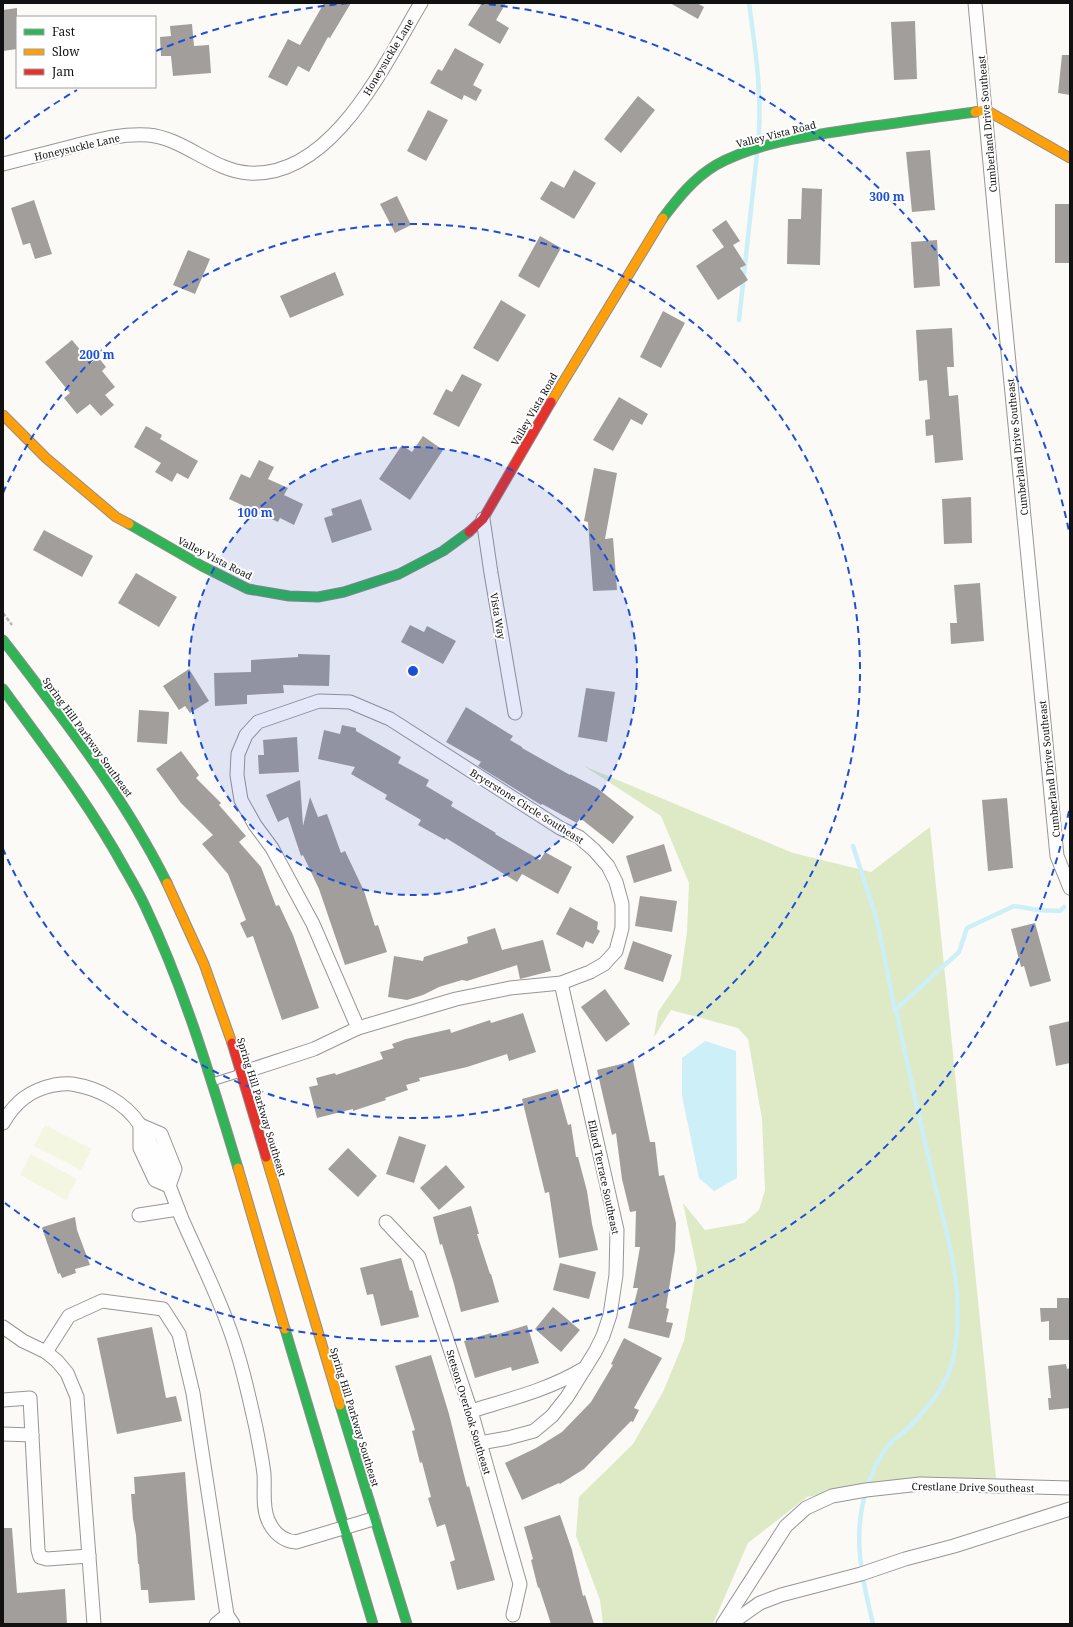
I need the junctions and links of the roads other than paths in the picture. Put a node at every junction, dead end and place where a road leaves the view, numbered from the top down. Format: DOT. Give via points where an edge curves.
graph roads {
  1 [pos="421,3"];
  2 [pos="976,3"];
  3 [pos="986,110"];
  4 [pos="1070,158"];
  5 [pos="3,164"];
  6 [pos="3,414"];
  7 [pos="483,518"];
  8 [pos="3,640"];
  9 [pos="3,689"];
  10 [pos="515,713"];
  11 [pos="1070,888"];
  12 [pos="561,983"];
  13 [pos="358,1028"];
  14 [pos="241,1073"];
  15 [pos="212,1082"];
  16 [pos="3,1123"];
  17 [pos="140,1124"];
  18 [pos="169,1186"];
  19 [pos="178,1209"];
  20 [pos="139,1215"];
  21 [pos="386,1222"];
  22 [pos="3,1327"];
  23 [pos="46,1352"];
  24 [pos="585,1368"];
  25 [pos="3,1400"];
  26 [pos="471,1411"];
  27 [pos="3,1434"];
  28 [pos="32,1435"];
  29 [pos="480,1443"];
  30 [pos="1070,1488"];
  31 [pos="1070,1509"];
  32 [pos="373,1519"];
  33 [pos="344,1527"];
  34 [pos="89,1556"];
  35 [pos="513,1615"];
  36 [pos="230,1620"];
  37 [pos="94,1624"];
  38 [pos="216,1624"];
  39 [pos="373,1624"];
  40 [pos="406,1624"];
  41 [pos="723,1624"];
  42 [pos="730,1624"];
  1 -- 5 [label="street, Honeysuckle Lane" via="368,92 353,112 321,146 304,160 288,167 249,173 235,170 167,139 148,135 106,138"];
  2 -- 3 [label="street, Cumberland Drive Southeast"];
  3 -- 4 [label="street"];
  3 -- 7 [label="street, Valley Vista Road" via="813,135 754,149 715,166 696,180 662,219 636,259 574,360"];
  3 -- 11 [label="street, Cumberland Drive Southeast" via="1057,856"];
  6 -- 7 [label="street, Valley Vista Road" via="46,458 116,517 248,589 289,596 318,597 344,592 405,571 464,536"];
  7 -- 10 [label="street, Vista Way"];
  8 -- 14 [label="street, Spring Hill Parkway Southeast" via="94,761 155,859 210,979"];
  9 -- 15 [label="street" via="104,831 145,905 177,980"];
  12 -- 13 [label="street, Bryerstone Circle Southeast" via="510,988 456,999"];
  12 -- 13 [label="street, Bryerstone Circle Southeast" via="604,964 616,951 622,928 622,904 608,866 579,837 560,828 390,719 350,702 319,701 258,722 246,735 238,754 237,775 241,800 272,848 313,924"];
  12 -- 24 [label="street, Ellard Terrace Southeast" via="617,1230 616,1275 610,1315 603,1336"];
  13 -- 14 [label="street" via="314,1049"];
  14 -- 15 [label="lane"];
  14 -- 32 [label="street, Spring Hill Parkway Southeast"];
  15 -- 33 [label="street"];
  16 -- 17 [label="street" via="13,1107 30,1093 67,1083 86,1086 102,1093 118,1102"];
  17 -- 18 [label="street" via="140,1148 155,1180"];
  17 -- 18 [label="street" via="161,1134 175,1170"];
  18 -- 19 [label="street"];
  19 -- 20 [label="street"];
  19 -- 33 [label="street" via="214,1289 240,1359 258,1438 268,1521 279,1536 296,1542"];
  21 -- 26 [label="street, Stetson Overlook Southeast" via="419,1257"];
  22 -- 23 [label="street" via="23,1341"];
  23 -- 34 [label="street" via="67,1373 77,1397"];
  23 -- 36 [label="street" via="69,1316 102,1301 163,1309 179,1334 193,1394"];
  24 -- 26 [label="street, Ellard Terrace Southeast" via="540,1391"];
  24 -- 29 [label="street, Ellard Terrace Southeast" via="568,1397 552,1416 534,1431"];
  25 -- 28 [label="street" via="30,1398"];
  26 -- 29 [label="street, Stetson Overlook Southeast"];
  27 -- 28 [label="street"];
  28 -- 34 [label="street" via="40,1556 47,1559"];
  29 -- 35 [label="street, Stetson Overlook Southeast" via="520,1584"];
  30 -- 41 [label="street, Crestlane Drive Southeast" via="920,1484 832,1496 806,1508 786,1526"];
  31 -- 42 [label="street" via="861,1574 781,1595 760,1604"];
  32 -- 33 [label="street"];
  32 -- 40 [label="street, Spring Hill Parkway Southeast"];
  33 -- 39 [label="street"];
  34 -- 37 [label="street"];
  36 -- 38 [label="street"];
}
